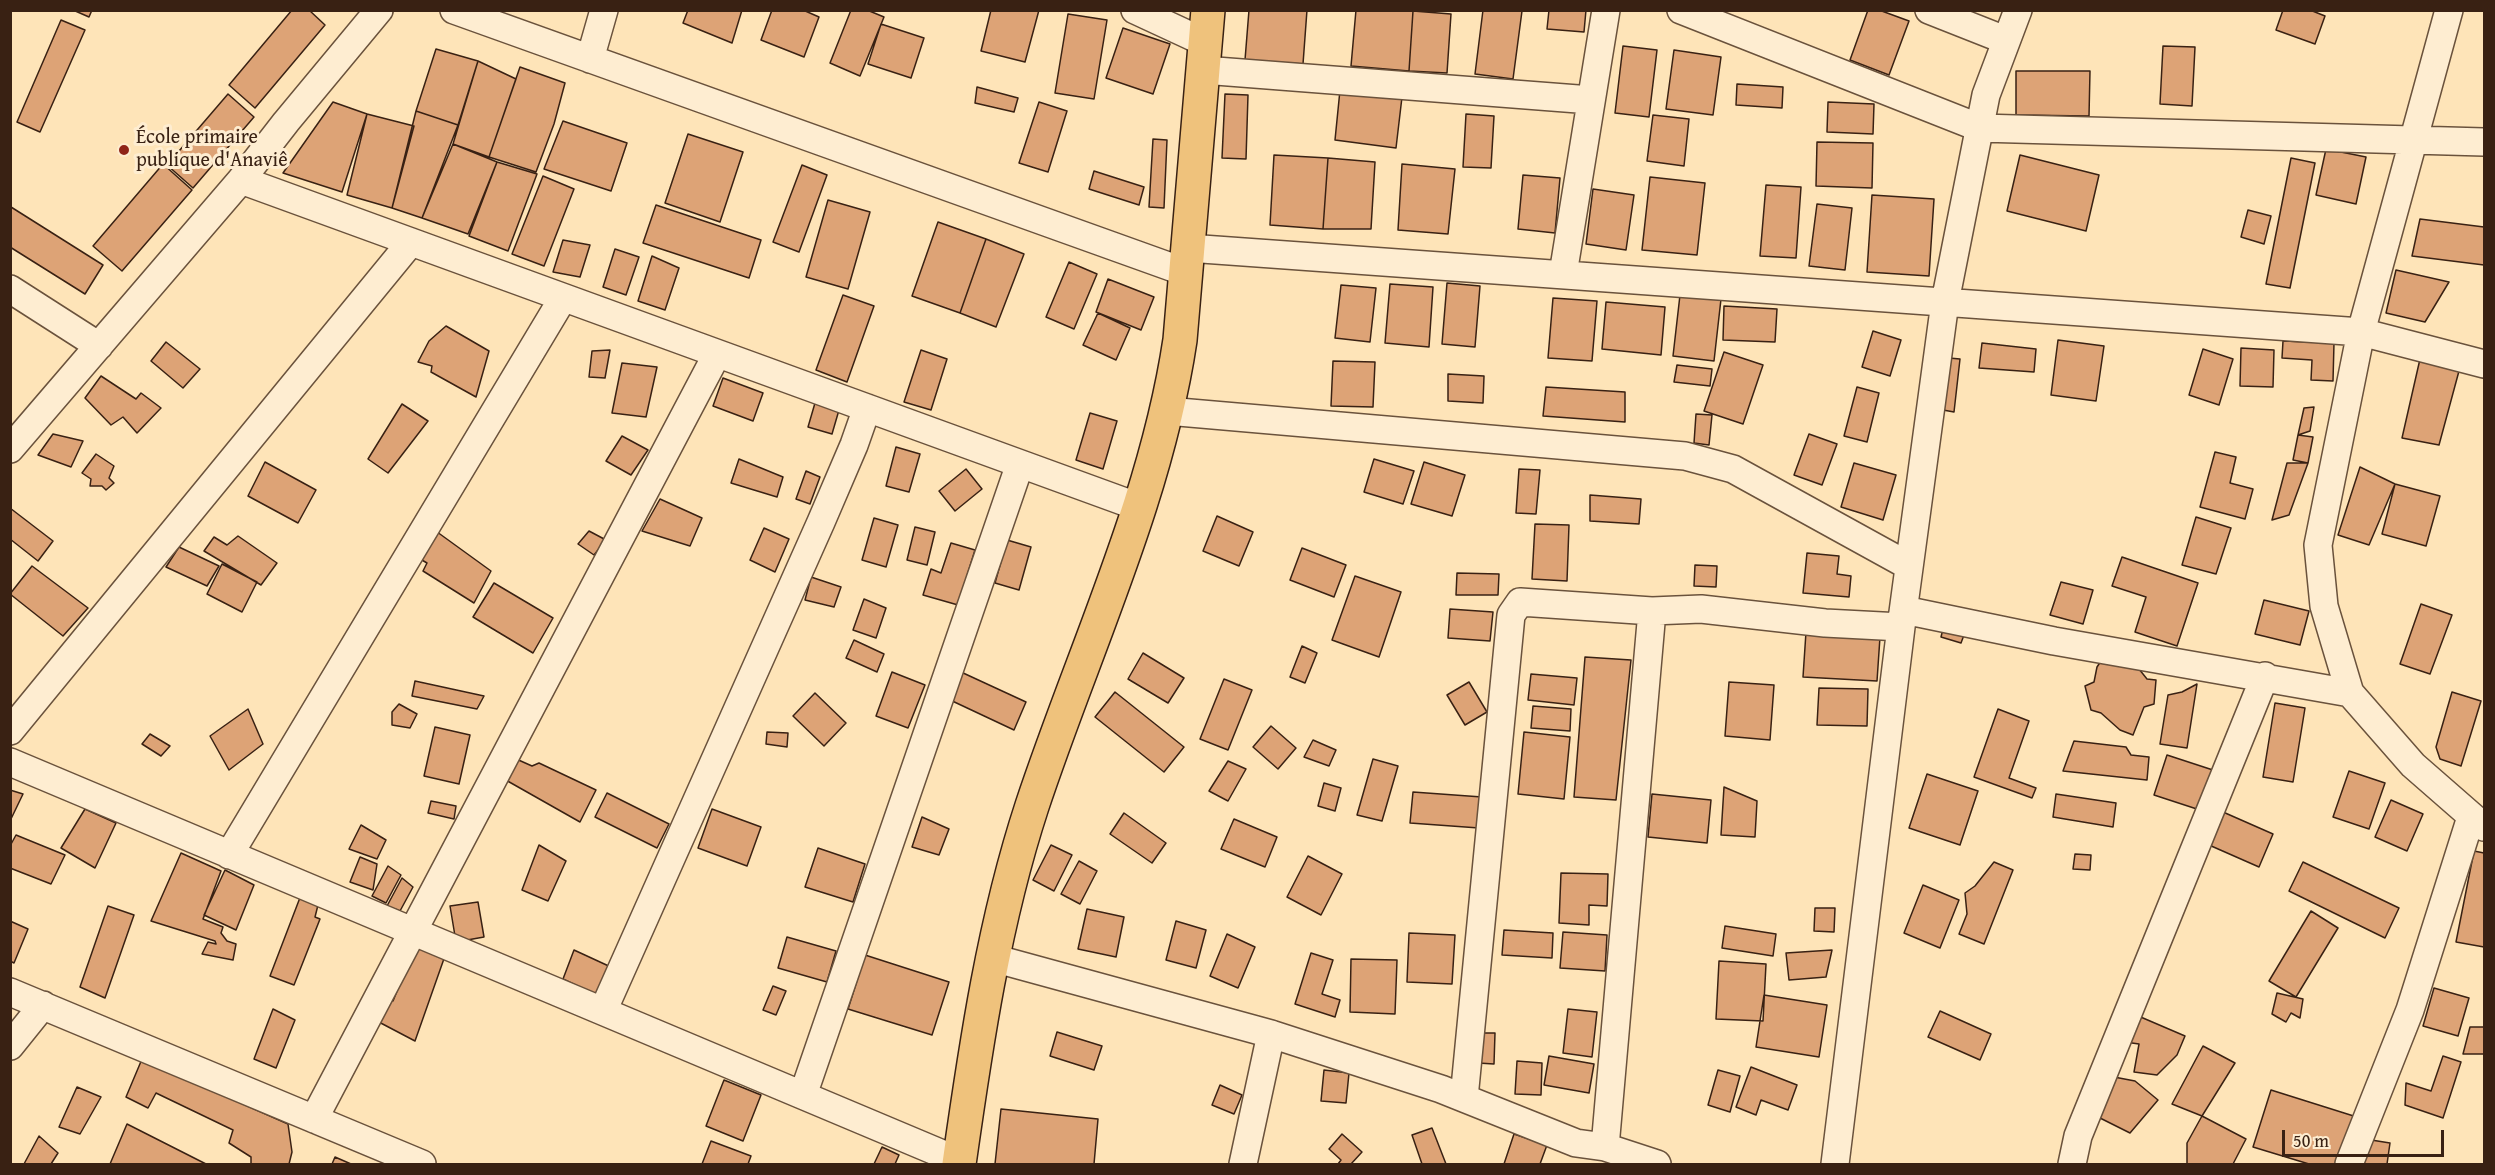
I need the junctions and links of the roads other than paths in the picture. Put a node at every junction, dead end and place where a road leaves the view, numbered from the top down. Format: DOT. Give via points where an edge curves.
graph roads {
  1 [pos="380,10"];
  2 [pos="454,10"];
  3 [pos="604,10"];
  4 [pos="1135,10"];
  5 [pos="1208,10"];
  6 [pos="1606,10"];
  7 [pos="1682,10"];
  8 [pos="1929,10"];
  9 [pos="2018,10"];
  10 [pos="2449,10"];
  11 [pos="2005,40"];
  12 [pos="1203,56"];
  13 [pos="590,59"];
  14 [pos="1591,100"];
  15 [pos="1980,128"];
  16 [pos="2414,141"];
  17 [pos="2484,142"];
  18 [pos="241,180"];
  19 [pos="411,242"];
  20 [pos="1186,260"];
  21 [pos="1563,274"];
  22 [pos="10,289"];
  23 [pos="563,298"];
  24 [pos="1945,302"];
  25 [pos="2361,332"];
  26 [pos="99,346"];
  27 [pos="717,354"];
  28 [pos="2484,364"];
  29 [pos="867,408"];
  30 [pos="1167,411"];
  31 [pos="10,449"];
  32 [pos="1020,464"];
  33 [pos="1139,507"];
  34 [pos="1909,566"];
  35 [pos="1652,611"];
  36 [pos="1903,619"];
  37 [pos="2265,676"];
  38 [pos="2350,693"];
  39 [pos="10,731"];
  40 [pos="10,762"];
  41 [pos="2478,822"];
  42 [pos="230,855"];
  43 [pos="412,931"];
  44 [pos="993,958"];
  45 [pos="10,992"];
  46 [pos="43,1005"];
  47 [pos="603,1011"];
  48 [pos="1271,1034"];
  49 [pos="10,1046"];
  50 [pos="803,1095"];
  51 [pos="1464,1098"];
  52 [pos="314,1119"];
  53 [pos="1605,1147"];
  54 [pos="959,1163"];
  55 [pos="422,1164"];
  56 [pos="1243,1164"];
  57 [pos="1656,1164"];
  58 [pos="1835,1164"];
  59 [pos="2072,1164"];
  60 [pos="2349,1164"];
  1 -- 18 [label="street"];
  2 -- 13 [label="street"];
  3 -- 13 [label="street"];
  4 -- 12 [label="street"];
  5 -- 12 [label="main road"];
  6 -- 14 [label="street"];
  7 -- 15 [label="street"];
  8 -- 11 [label="street"];
  9 -- 11 [label="street"];
  10 -- 16 [label="street"];
  11 -- 15 [label="street" via="1986,95"];
  12 -- 14 [label="street"];
  12 -- 20 [label="main road"];
  13 -- 20 [label="street"];
  14 -- 21 [label="street"];
  15 -- 16 [label="street"];
  15 -- 24 [label="street"];
  16 -- 17 [label="street"];
  16 -- 25 [label="street"];
  18 -- 19 [label="street"];
  18 -- 26 [label="street"];
  19 -- 23 [label="street"];
  19 -- 39 [label="street"];
  20 -- 21 [label="street"];
  20 -- 30 [label="main road" via="1180,340"];
  21 -- 24 [label="street"];
  22 -- 26 [label="street"];
  23 -- 27 [label="street"];
  23 -- 42 [label="street"];
  24 -- 25 [label="street"];
  24 -- 34 [label="street"];
  25 -- 28 [label="street"];
  25 -- 38 [label="street" via="2318,544 2324,606"];
  26 -- 31 [label="street"];
  27 -- 29 [label="street"];
  27 -- 43 [label="street"];
  29 -- 32 [label="street"];
  29 -- 47 [label="street" via="821,522"];
  30 -- 33 [label="main road"];
  30 -- 34 [label="street" via="1685,456 1733,469"];
  32 -- 33 [label="street"];
  32 -- 50 [label="street"];
  33 -- 44 [label="main road" via="1032,806"];
  34 -- 36 [label="street"];
  35 -- 36 [label="street" via="1701,609 1825,622"];
  35 -- 51 [label="street" via="1520,602 1511,615"];
  35 -- 53 [label="street"];
  36 -- 37 [label="street"];
  36 -- 58 [label="street"];
  37 -- 38 [label="street"];
  37 -- 59 [label="street" via="2078,1136"];
  38 -- 41 [label="street" via="2413,765"];
  40 -- 42 [label="street"];
  41 -- 60 [label="street"];
  42 -- 43 [label="street"];
  43 -- 47 [label="street"];
  43 -- 52 [label="street"];
  44 -- 48 [label="street"];
  44 -- 54 [label="main road"];
  45 -- 46 [label="street"];
  46 -- 49 [label="street"];
  46 -- 52 [label="street"];
  47 -- 50 [label="street"];
  48 -- 51 [label="street"];
  48 -- 56 [label="street"];
  50 -- 54 [label="street"];
  51 -- 53 [label="street" via="1576,1143"];
  52 -- 55 [label="street"];
  53 -- 57 [label="street"];
}
